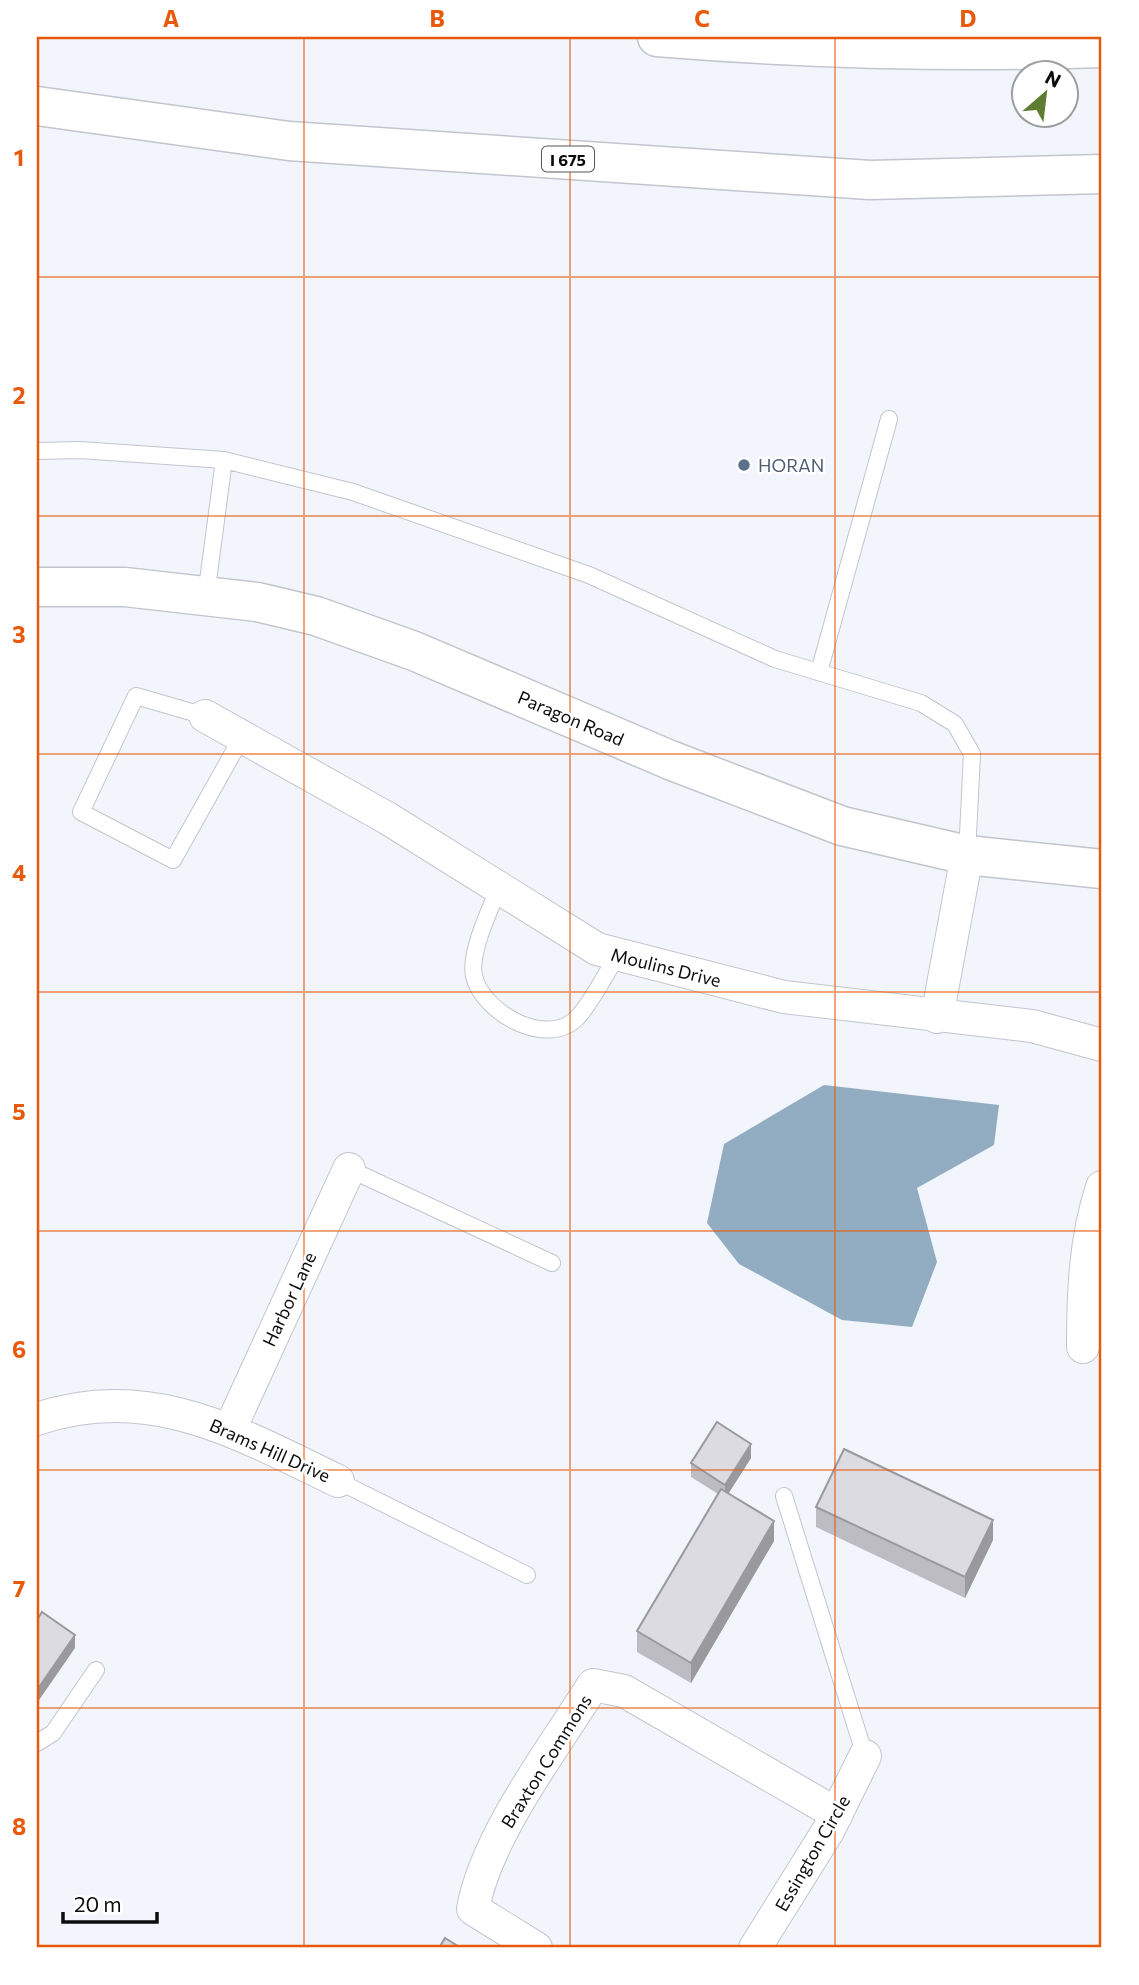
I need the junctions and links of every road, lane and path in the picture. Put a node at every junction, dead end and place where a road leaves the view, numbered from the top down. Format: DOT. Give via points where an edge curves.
graph roads {
  1 [pos="657,37"];
  2 [pos="1102,48"];
  3 [pos="37,106"];
  4 [pos="1102,174"];
  5 [pos="889,419"];
  6 [pos="37,451"];
  7 [pos="224,460"];
  8 [pos="37,587"];
  9 [pos="206,596"];
  10 [pos="819,672"];
  11 [pos="205,716"];
  12 [pos="242,737"];
  13 [pos="967,855"];
  14 [pos="1102,869"];
  15 [pos="499,888"];
  16 [pos="618,955"];
  17 [pos="937,1017"];
  18 [pos="1102,1045"];
  19 [pos="349,1170"];
  20 [pos="1102,1186"];
  21 [pos="552,1264"];
  22 [pos="1083,1347"];
  23 [pos="37,1419"];
  24 [pos="230,1429"];
  25 [pos="338,1480"];
  26 [pos="784,1496"];
  27 [pos="527,1576"];
  28 [pos="96,1670"];
  29 [pos="37,1743"];
  30 [pos="865,1756"];
  31 [pos="837,1814"];
  32 [pos="536,1948"];
  33 [pos="755,1948"];
  1 -- 2 [label="main road" via="969,52"];
  3 -- 4 [label="main road, I 675" via="289,141 870,180"];
  5 -- 10 [label="lane"];
  6 -- 7 [label="lane"];
  7 -- 9 [label="lane"];
  7 -- 10 [label="lane" via="353,492 570,568 775,659"];
  8 -- 9 [label="main road, Paragon Road" via="125,587"];
  9 -- 13 [label="main road, Paragon Road" via="316,616 414,651 815,817"];
  10 -- 13 [label="lane" via="921,703 955,724 972,754"];
  11 -- 12 [label="street, Moulins Drive"];
  11 -- 12 [label="lane" via="136,696 81,813 173,860"];
  12 -- 15 [label="street, Moulins Drive" via="387,818"];
  13 -- 14 [label="main road, Paragon Road"];
  13 -- 17 [label="street"];
  15 -- 16 [label="street, Moulins Drive" via="597,949"];
  15 -- 16 [label="lane" via="480,935 473,974 483,996 503,1013 533,1029 555,1030 576,1019"];
  16 -- 17 [label="street, Moulins Drive" via="784,997"];
  17 -- 18 [label="street, Moulins Drive" via="1032,1026"];
  19 -- 21 [label="lane"];
  19 -- 24 [label="street, Harbor Lane"];
  20 -- 22 [label="street" via="1090,1223 1083,1274"];
  23 -- 24 [label="street, Brams Hill Drive" via="104,1404 141,1405"];
  24 -- 25 [label="street, Brams Hill Drive"];
  25 -- 27 [label="lane"];
  26 -- 30 [label="lane"];
  28 -- 29 [label="lane" via="52,1733"];
  30 -- 31 [label="street, Essington Circle"];
  31 -- 32 [label="street, Braxton Commons" via="624,1691 593,1685 490,1851 477,1883 473,1909"];
  31 -- 33 [label="street, Essington Circle"];
}
